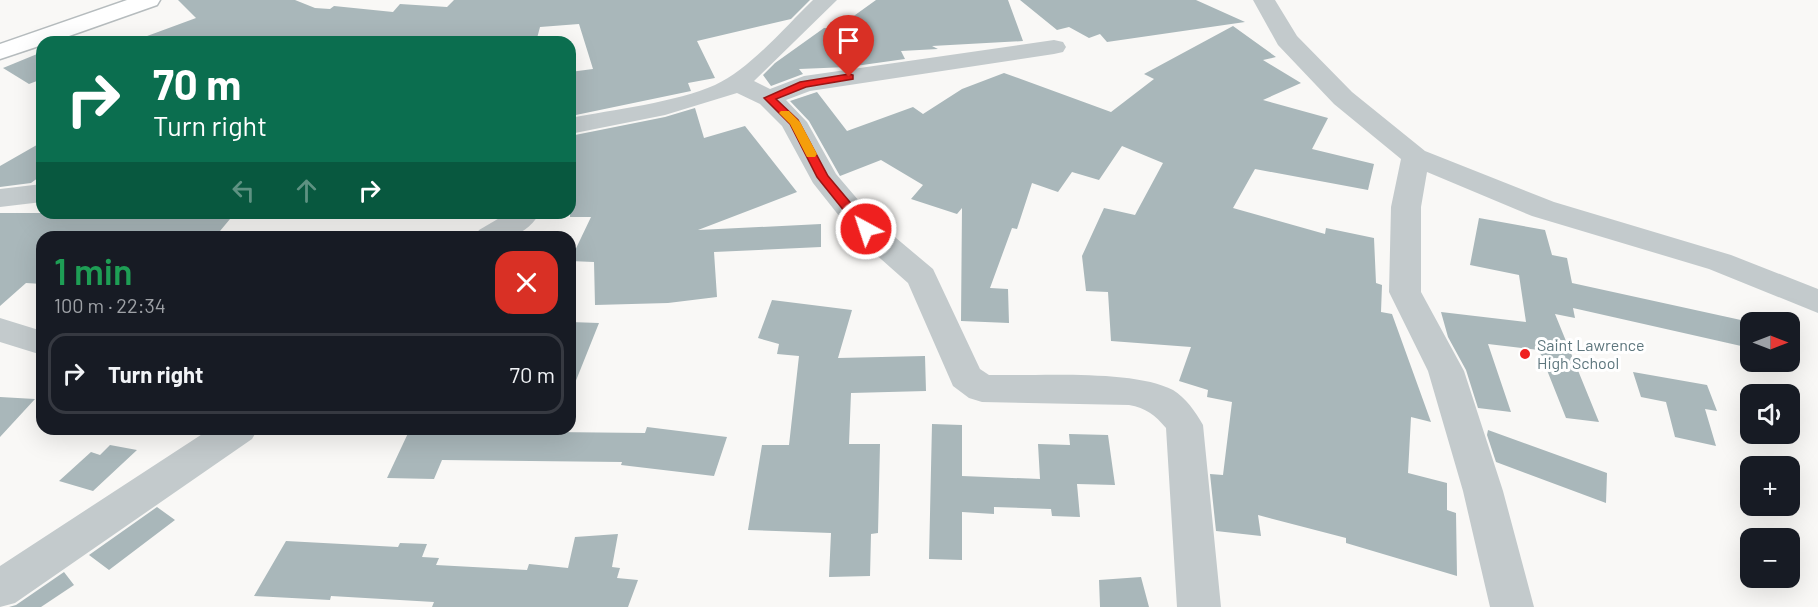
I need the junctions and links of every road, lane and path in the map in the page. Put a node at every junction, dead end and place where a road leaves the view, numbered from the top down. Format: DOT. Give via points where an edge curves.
graph roads {
  1 [pos="149,0"];
  2 [pos="826,0"];
  3 [pos="1264,0"];
  4 [pos="46,36"];
  5 [pos="36,39"];
  6 [pos="1054,47"];
  7 [pos="0,52"];
  8 [pos="735,82"];
  9 [pos="769,98"];
  10 [pos="576,125"];
  11 [pos="1415,157"];
  12 [pos="36,194"];
  13 [pos="0,198"];
  14 [pos="519,219"];
  15 [pos="500,231"];
  16 [pos="1818,302"];
  17 [pos="0,330"];
  18 [pos="36,341"];
  19 [pos="230,435"];
  20 [pos="0,589"];
  21 [pos="1199,607"];
  22 [pos="1512,607"];
  1 -- 4 [label="highway"];
  2 -- 8 [label="street" via="752,71"];
  3 -- 11 [label="street" via="1294,49 1343,98"];
  5 -- 7 [label="highway"];
  6 -- 9 [label="street" via="804,84"];
  8 -- 9 [label="street"];
  8 -- 10 [label="street" via="724,90 665,106"];
  9 -- 21 [label="street" via="794,122 823,177 866,229 922,277 966,377 982,388 1129,391 1153,395 1172,408 1184,425"];
  11 -- 16 [label="street" via="1544,209 1720,262"];
  11 -- 22 [label="street" via="1406,207 1405,292 1446,371 1483,491"];
  12 -- 13 [label="street"];
  14 -- 15 [label="street"];
  17 -- 18 [label="street"];
  19 -- 20 [label="street"];
}
